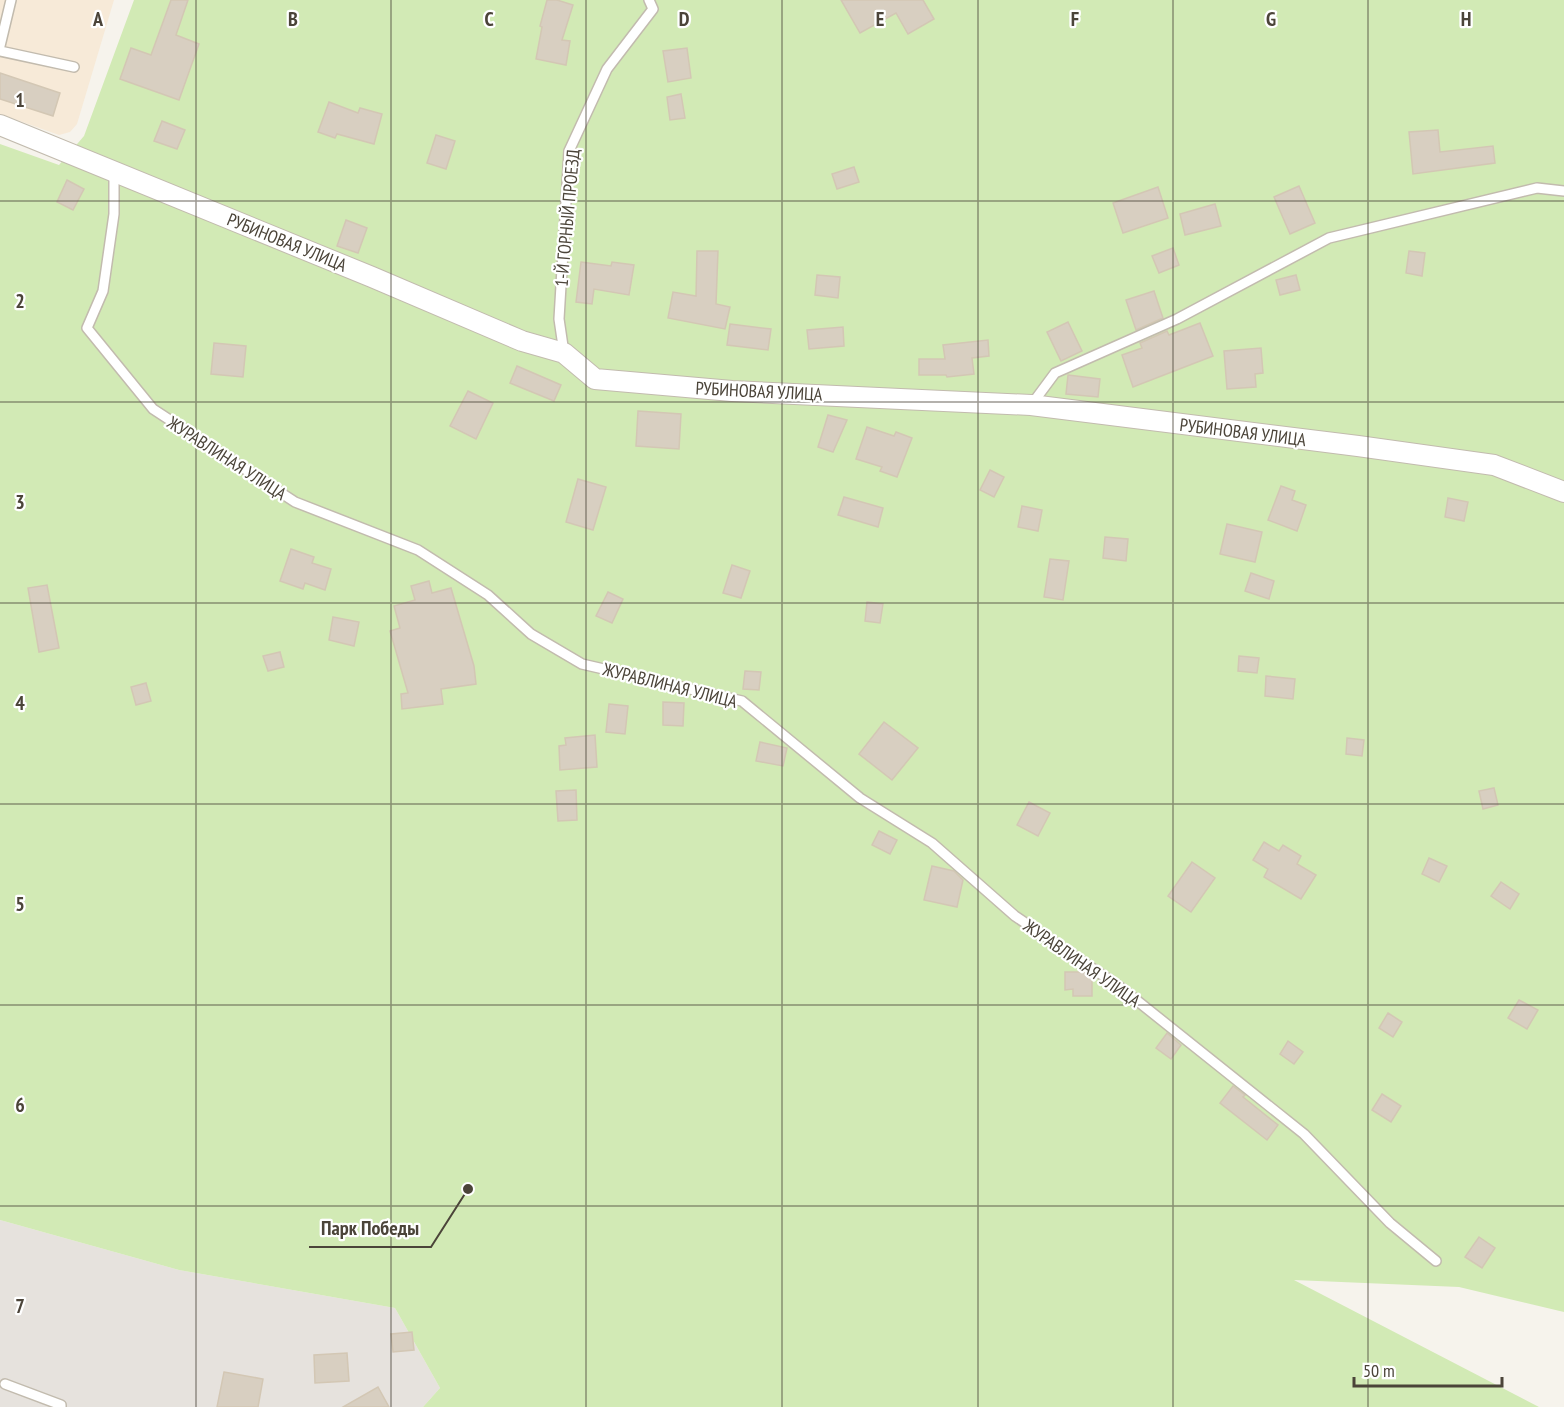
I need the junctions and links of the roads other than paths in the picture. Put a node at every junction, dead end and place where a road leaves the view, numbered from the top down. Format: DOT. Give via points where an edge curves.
graph roads {
  1 [pos="11,0"];
  2 [pos="649,0"];
  3 [pos="0,46"];
  4 [pos="0,51"];
  5 [pos="75,67"];
  6 [pos="0,124"];
  7 [pos="114,171"];
  8 [pos="1564,191"];
  9 [pos="564,353"];
  10 [pos="1031,405"];
  11 [pos="1564,492"];
  12 [pos="1436,1261"];
  13 [pos="5,1384"];
  14 [pos="61,1407"];
  1 -- 3 [label="lane"];
  2 -- 9 [label="lane, 1-Й ГОРНЫЙ ПРОЕЗД" via="653,9 607,69 569,151 559,320"];
  4 -- 5 [label="lane"];
  6 -- 7 [label="street, РУБИНОВАЯ УЛИЦА"];
  7 -- 9 [label="street, РУБИНОВАЯ УЛИЦА" via="522,341"];
  7 -- 12 [label="lane, ЖУРАВЛИНАЯ УЛИЦА" via="114,214 103,291 87,328 153,409 295,502 418,550 488,595 531,634 582,664 742,701 860,798 932,843 1015,916 1120,987 1304,1134 1390,1223"];
  8 -- 10 [label="lane" via="1537,188 1329,238 1177,320 1055,373"];
  9 -- 10 [label="street, РУБИНОВАЯ УЛИЦА" via="595,379 732,391"];
  10 -- 11 [label="street, РУБИНОВАЯ УЛИЦА" via="1494,465"];
  13 -- 14 [label="lane"];
}
